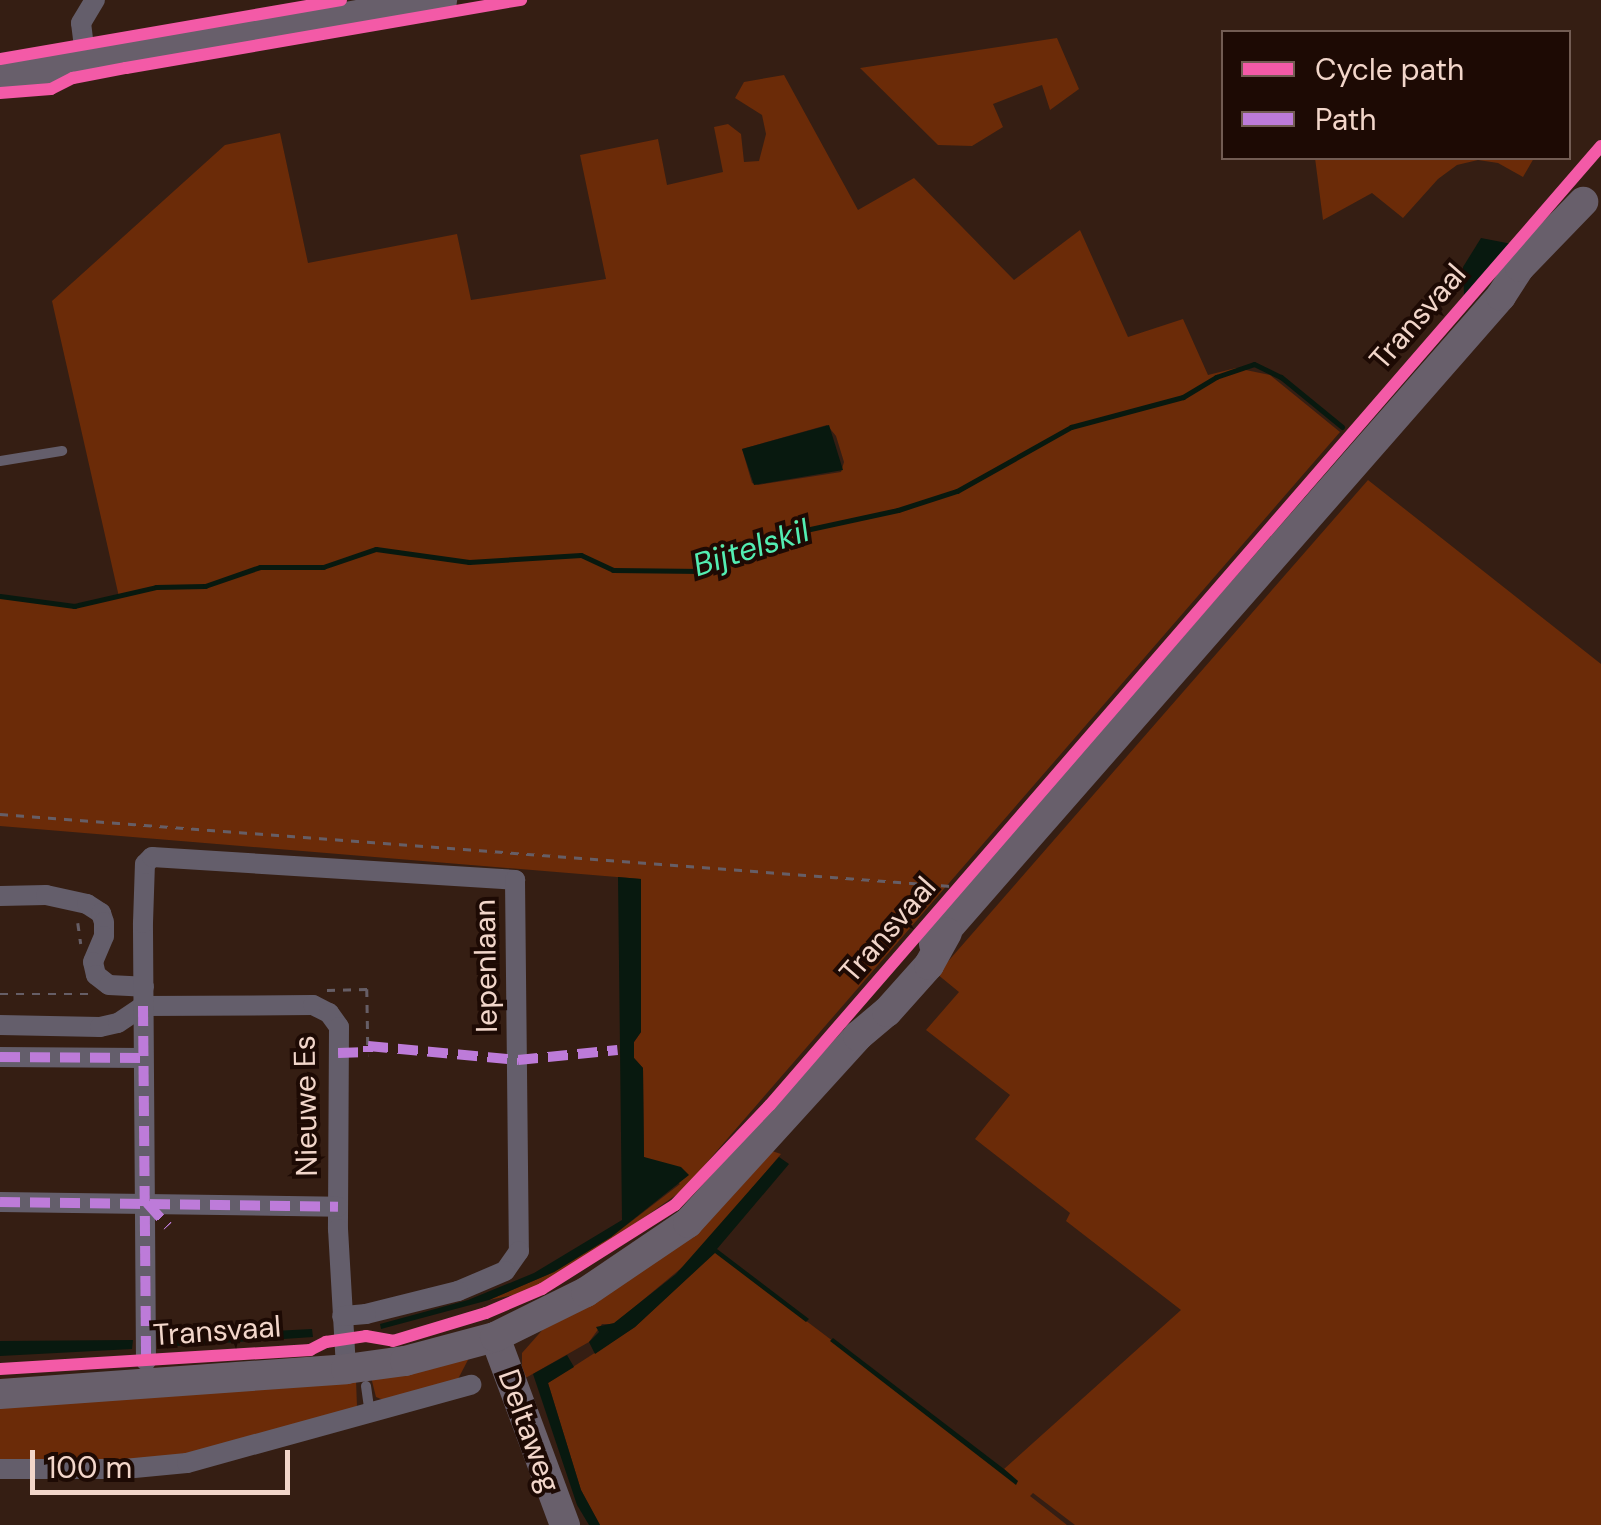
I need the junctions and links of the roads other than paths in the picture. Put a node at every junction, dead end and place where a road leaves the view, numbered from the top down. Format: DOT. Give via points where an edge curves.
graph roads {
  1 [pos="95,0"];
  2 [pos="442,0"];
  3 [pos="86,63"];
  4 [pos="0,78"];
  5 [pos="1592,192"];
  6 [pos="62,452"];
  7 [pos="0,461"];
  8 [pos="0,896"];
  9 [pos="143,996"];
  10 [pos="0,1025"];
  11 [pos="0,1057"];
  12 [pos="143,1058"];
  13 [pos="0,1202"];
  14 [pos="147,1203"];
  15 [pos="338,1207"];
  16 [pos="168,1226"];
  17 [pos="342,1316"];
  18 [pos="494,1337"];
  19 [pos="146,1361"];
  20 [pos="356,1377"];
  21 [pos="471,1385"];
  22 [pos="1,1396"];
  23 [pos="370,1415"];
  24 [pos="0,1469"];
  25 [pos="564,1525"];
  1 -- 3 [label="street" via="81,23"];
  2 -- 3 [label="street"];
  3 -- 4 [label="street"];
  5 -- 18 [label="street, Transvaal" via="1520,267 947,933 929,965 688,1223 586,1292"];
  6 -- 7 [label="lane"];
  8 -- 9 [label="street, Nieuwe Es" via="46,896 101,913 96,975"];
  9 -- 10 [label="street, Nieuwe Es" via="118,1023 100,1027"];
  9 -- 12 [label="street"];
  9 -- 15 [label="street, Nieuwe Es" via="313,1004 330,1013 339,1027"];
  9 -- 17 [label="street, Iepenlaan" via="145,864 152,856 516,880 520,1251 505,1271 458,1291"];
  11 -- 12 [label="street"];
  12 -- 14 [label="street"];
  13 -- 14 [label="street, Nieuwe Es"];
  14 -- 15 [label="street, Nieuwe Es"];
  14 -- 16 [label="street"];
  14 -- 19 [label="street"];
  15 -- 17 [label="street, Nieuwe Es"];
  17 -- 20 [label="street, Nieuwe Es"];
  18 -- 20 [label="street, Transvaal"];
  18 -- 25 [label="street, Deltaweg"];
  20 -- 22 [label="street, Transvaal"];
  20 -- 23 [label="lane"];
  21 -- 23 [label="street"];
  23 -- 24 [label="street" via="187,1463"];
}
